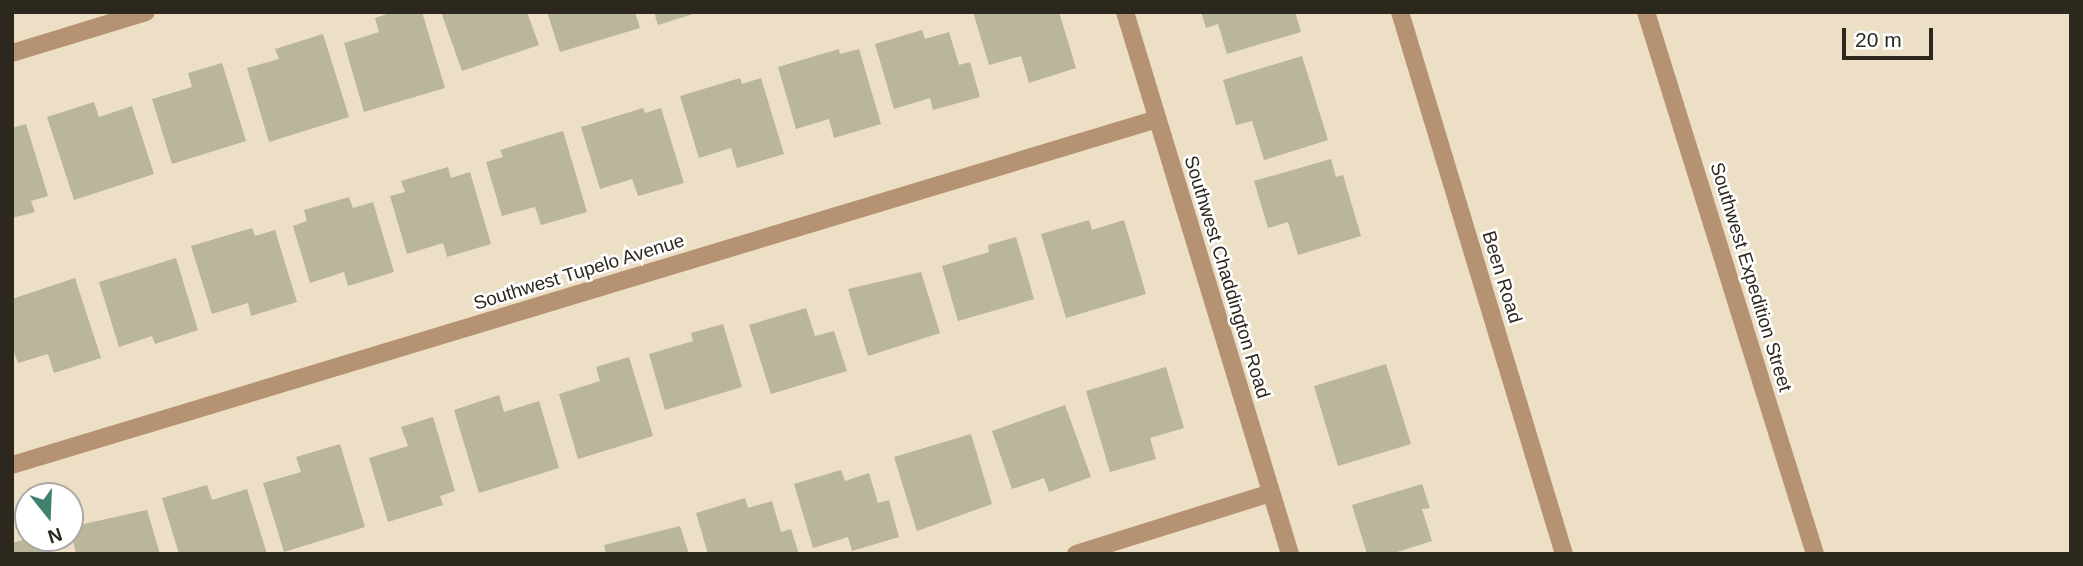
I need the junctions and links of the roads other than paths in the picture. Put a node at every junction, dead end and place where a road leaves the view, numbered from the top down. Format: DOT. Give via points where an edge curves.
graph roads {
  1 [pos="146,12"];
  2 [pos="1125,12"];
  3 [pos="1400,12"];
  4 [pos="1646,12"];
  5 [pos="12,53"];
  6 [pos="1157,119"];
  7 [pos="12,465"];
  8 [pos="1271,493"];
  9 [pos="1076,554"];
  10 [pos="1290,554"];
  11 [pos="1564,554"];
  12 [pos="1815,554"];
  1 -- 5 [label="street"];
  2 -- 6 [label="street, Southwest Chaddington Road"];
  3 -- 11 [label="street, Been Road"];
  4 -- 12 [label="street, Southwest Expedition Street"];
  6 -- 7 [label="street, Southwest Tupelo Avenue"];
  6 -- 8 [label="street, Southwest Chaddington Road"];
  8 -- 9 [label="street"];
  8 -- 10 [label="street, Southwest Chaddington Road"];
}
